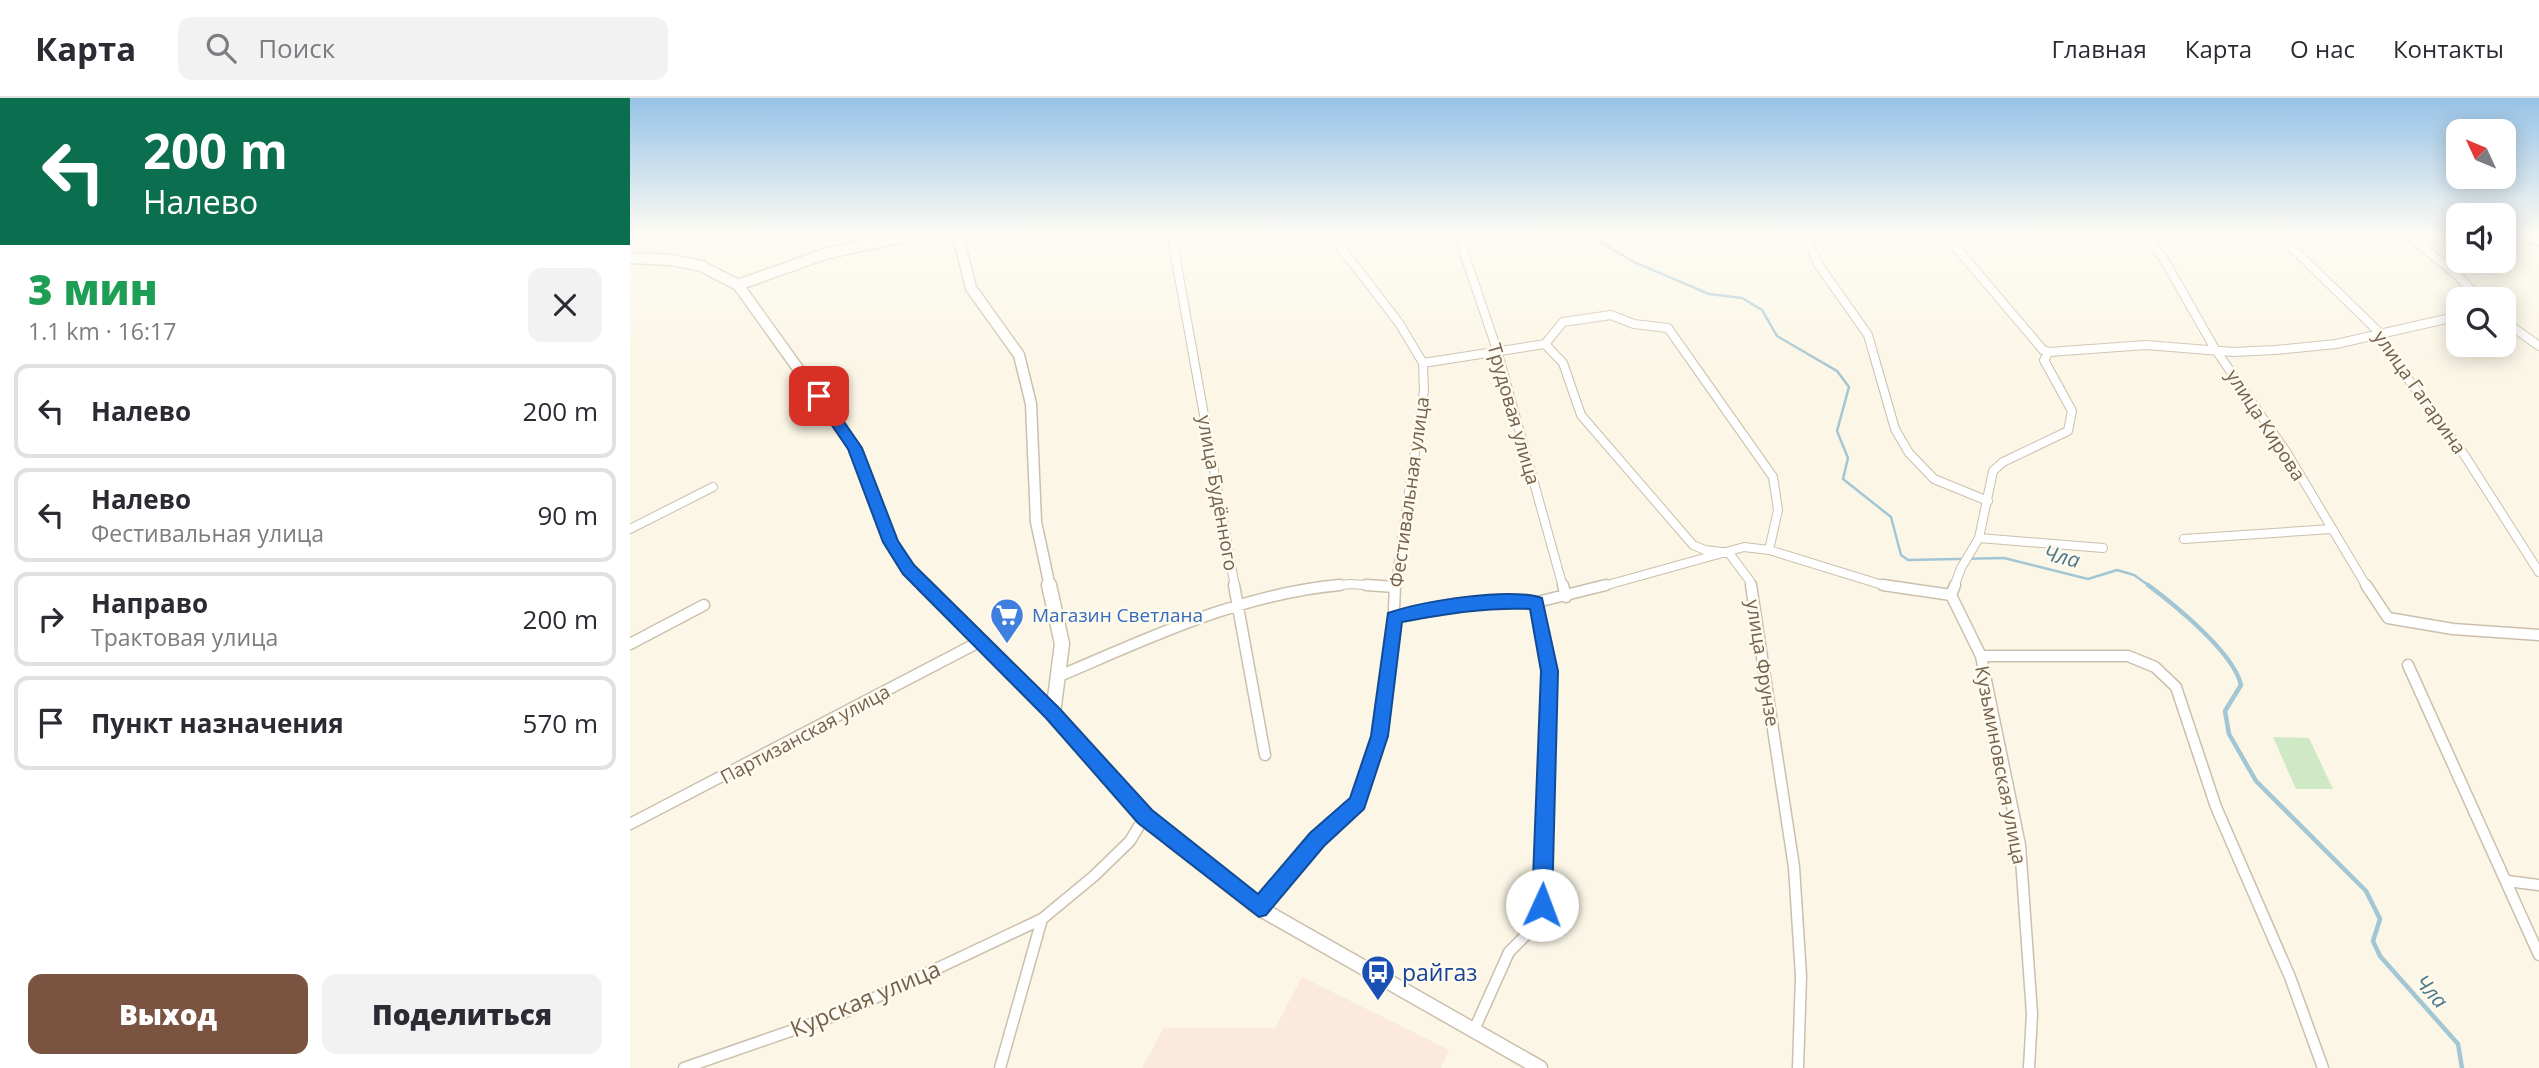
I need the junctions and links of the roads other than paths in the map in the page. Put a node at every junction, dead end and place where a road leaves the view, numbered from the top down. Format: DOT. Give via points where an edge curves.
graph roads {
  1 [pos="725,277"];
  2 [pos="760,277"];
  3 [pos="968,277"];
  4 [pos="1179,277"];
  5 [pos="1364,277"];
  6 [pos="1472,277"];
  7 [pos="1827,277"];
  8 [pos="1981,277"];
  9 [pos="2174,277"];
  10 [pos="2323,277"];
  11 [pos="738,285"];
  12 [pos="2446,319"];
  13 [pos="2516,330"];
  14 [pos="2382,335"];
  15 [pos="1545,344"];
  16 [pos="2539,346"];
  17 [pos="2215,349"];
  18 [pos="1497,350"];
  19 [pos="2046,356"];
  20 [pos="1423,363"];
  21 [pos="713,487"];
  22 [pos="1988,501"];
  23 [pos="630,529"];
  24 [pos="2331,529"];
  25 [pos="1979,538"];
  26 [pos="2184,539"];
  27 [pos="2103,548"];
  28 [pos="1769,550"];
  29 [pos="1729,553"];
  30 [pos="2539,572"];
  31 [pos="1395,587"];
  32 [pos="1951,595"];
  33 [pos="1566,597"];
  34 [pos="1238,603"];
  35 [pos="1537,603"];
  36 [pos="704,604"];
  37 [pos="1394,617"];
  38 [pos="2539,635"];
  39 [pos="979,642"];
  40 [pos="630,644"];
  41 [pos="1981,656"];
  42 [pos="2408,665"];
  43 [pos="1057,677"];
  44 [pos="1053,713"];
  45 [pos="1265,755"];
  46 [pos="1145,816"];
  47 [pos="630,824"];
  48 [pos="2507,881"];
  49 [pos="2539,885"];
  50 [pos="1259,908"];
  51 [pos="1042,919"];
  52 [pos="2539,955"];
  53 [pos="1474,1030"];
  54 [pos="684,1068"];
  55 [pos="1000,1068"];
  56 [pos="1540,1068"];
  57 [pos="1798,1068"];
  58 [pos="2029,1068"];
  59 [pos="2323,1068"];
  1 -- 11 [label="street"];
  2 -- 11 [label="street"];
  3 -- 43 [label="street" via="971,288 1019,355 1031,404 1036,522 1062,644"];
  4 -- 34 [label="street, улица Будённого"];
  5 -- 20 [label="street"];
  6 -- 18 [label="street, Трудовая улица"];
  7 -- 22 [label="street" via="1868,335 1895,429 1909,453 1934,479"];
  8 -- 19 [label="street"];
  9 -- 17 [label="street, улица Кирова"];
  10 -- 14 [label="street, улица Гагарина"];
  11 -- 39 [label="street" via="855,448 891,542 909,570"];
  12 -- 14 [label="street"];
  13 -- 16 [label="street"];
  14 -- 17 [label="street" via="2275,350"];
  14 -- 30 [label="street, улица Гагарина" via="2383,345 2437,414"];
  15 -- 18 [label="street"];
  15 -- 28 [label="street" via="1563,321 1592,316 1611,314 1634,324 1668,328 1773,477 1778,510"];
  15 -- 29 [label="street" via="1563,363 1581,415 1662,510 1693,545"];
  17 -- 19 [label="street" via="2146,345"];
  17 -- 24 [label="street, улица Кирова" via="2287,453"];
  18 -- 20 [label="street"];
  18 -- 33 [label="street, Трудовая улица"];
  19 -- 22 [label="street" via="2045,368 2073,409 2074,421 2068,431 1993,471"];
  20 -- 31 [label="street, Фестивальная улица" via="1424,391"];
  21 -- 23 [label="street"];
  22 -- 25 [label="street"];
  24 -- 26 [label="street"];
  24 -- 38 [label="street, улица Кирова" via="2388,618 2452,629"];
  25 -- 27 [label="street"];
  25 -- 32 [label="street"];
  28 -- 29 [label="street" via="1744,547"];
  28 -- 32 [label="street" via="1889,587"];
  29 -- 33 [label="street"];
  29 -- 57 [label="street, улица Фрунзе" via="1750,581 1794,867 1801,976"];
  31 -- 34 [label="street" via="1324,584"];
  31 -- 37 [label="street, Фестивальная улица"];
  32 -- 41 [label="street, Кузьминовская улица"];
  33 -- 35 [label="street"];
  34 -- 43 [label="street"];
  34 -- 45 [label="street, улица Будённого"];
  35 -- 37 [label="street" via="1458,605"];
  35 -- 53 [label="street" via="1549,671 1542,905 1536,925 1509,952"];
  36 -- 40 [label="street"];
  37 -- 50 [label="street, Фестивальная улица" via="1380,736 1358,803 1317,840"];
  39 -- 44 [label="street"];
  39 -- 47 [label="street, Партизанская улица"];
  41 -- 58 [label="street, Кузьминовская улица" via="2020,845 2032,1014"];
  41 -- 59 [label="street" via="2128,656 2164,672 2176,687 2216,807 2290,977"];
  42 -- 48 [label="street" via="2437,741"];
  43 -- 44 [label="street"];
  44 -- 46 [label="street"];
  46 -- 50 [label="street"];
  46 -- 51 [label="street, Курская улица" via="1130,841"];
  48 -- 49 [label="street"];
  48 -- 52 [label="street"];
  50 -- 53 [label="street"];
  51 -- 54 [label="street, Курская улица" via="844,1012"];
  51 -- 55 [label="street"];
  53 -- 56 [label="street"];
}
